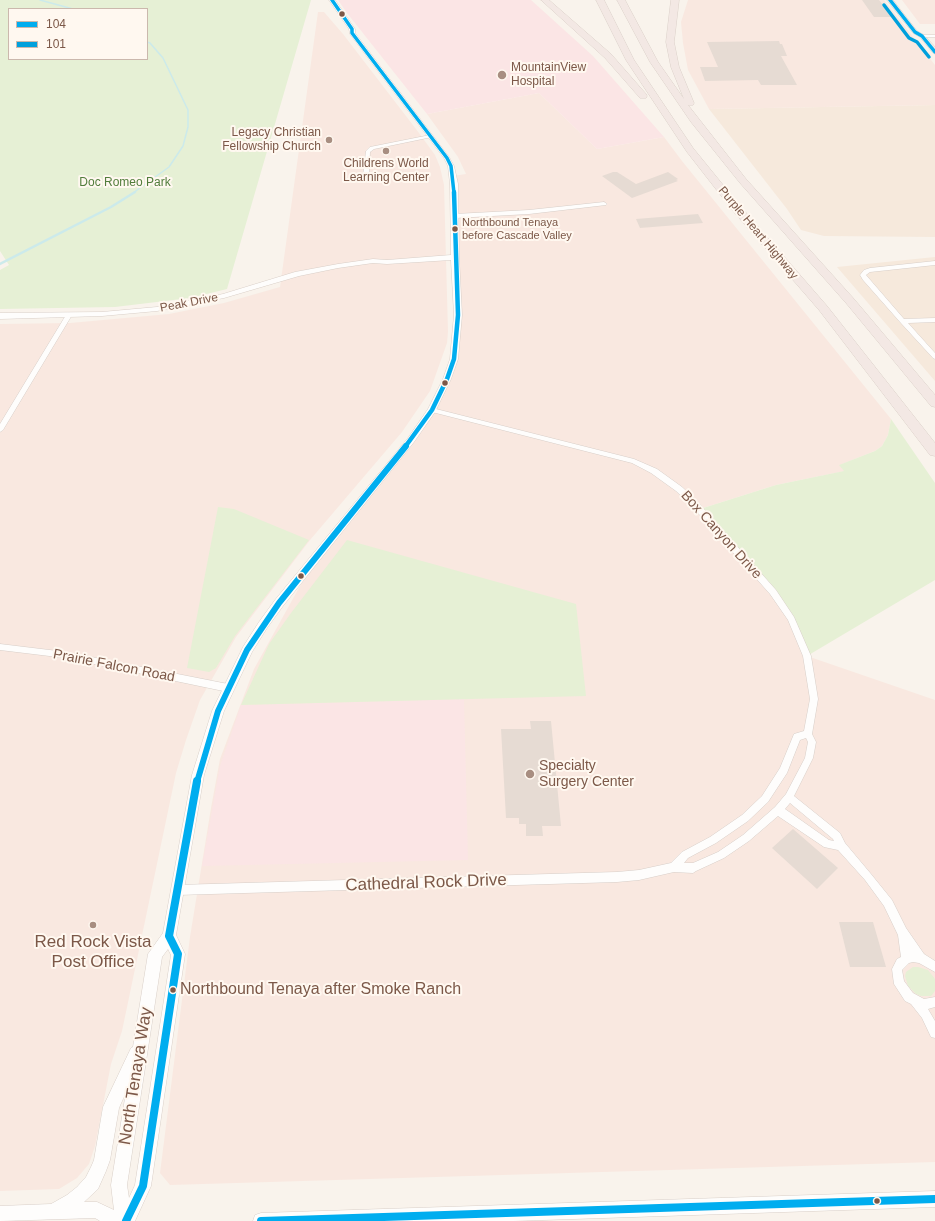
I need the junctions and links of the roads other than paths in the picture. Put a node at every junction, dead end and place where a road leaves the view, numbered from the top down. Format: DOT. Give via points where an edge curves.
graph roads {
  1 [pos="332,0"];
  2 [pos="545,0"];
  3 [pos="600,0"];
  4 [pos="621,0"];
  5 [pos="675,0"];
  6 [pos="890,0"];
  7 [pos="899,6"];
  8 [pos="345,30"];
  9 [pos="352,33"];
  10 [pos="922,36"];
  11 [pos="935,36"];
  12 [pos="935,52"];
  13 [pos="694,120"];
  14 [pos="430,136"];
  15 [pos="366,176"];
  16 [pos="604,204"];
  17 [pos="737,209"];
  18 [pos="455,216"];
  19 [pos="455,257"];
  20 [pos="935,264"];
  21 [pos="70,315"];
  22 [pos="0,316"];
  23 [pos="935,320"];
  24 [pos="902,321"];
  25 [pos="935,357"];
  26 [pos="935,403"];
  27 [pos="432,410"];
  28 [pos="0,430"];
  29 [pos="935,452"];
  30 [pos="0,646"];
  31 [pos="228,688"];
  32 [pos="808,734"];
  33 [pos="789,797"];
  34 [pos="778,810"];
  35 [pos="841,846"];
  36 [pos="674,867"];
  37 [pos="177,890"];
  38 [pos="902,932"];
  39 [pos="169,936"];
  40 [pos="920,958"];
  41 [pos="906,959"];
  42 [pos="935,967"];
  43 [pos="916,1002"];
  44 [pos="935,1002"];
  45 [pos="935,1032"];
  46 [pos="141,1041"];
  47 [pos="935,1199"];
  48 [pos="52,1212"];
  49 [pos="0,1214"];
  50 [pos="594,1215"];
  51 [pos="419,1218"];
  52 [pos="116,1221"];
  53 [pos="125,1221"];
  54 [pos="261,1221"];
  1 -- 9 [label="main road, North Tenaya Way" via="352,29"];
  2 -- 17 [label="highway" via="621,70 716,192"];
  3 -- 17 [label="highway, Purple Heart Highway" via="630,60 656,101 690,150"];
  4 -- 13 [label="highway, Purple Heart Highway" via="654,62"];
  5 -- 13 [label="highway" via="670,42 675,67 690,100"];
  6 -- 7 [label="main road"];
  7 -- 10 [label="main road" via="915,32"];
  8 -- 9 [label="main road, North Tenaya Way"];
  9 -- 14 [label="main road, North Tenaya Way"];
  10 -- 11 [label="street"];
  10 -- 12 [label="main road"];
  13 -- 26 [label="highway, Purple Heart Highway" via="743,181 850,301"];
  14 -- 15 [label="street" via="372,148 368,151"];
  14 -- 18 [label="main road, North Tenaya Way" via="451,166"];
  16 -- 18 [label="street"];
  17 -- 29 [label="highway, Purple Heart Highway" via="823,308"];
  18 -- 19 [label="main road, North Tenaya Way"];
  19 -- 21 [label="main road, Peak Drive" via="373,261 309,272 184,305 119,313"];
  19 -- 27 [label="main road, North Tenaya Way" via="457,339 447,379"];
  20 -- 24 [label="street" via="870,270 864,273 863,277"];
  21 -- 22 [label="main road, Peak Drive"];
  21 -- 28 [label="street"];
  23 -- 24 [label="street"];
  24 -- 25 [label="street"];
  27 -- 31 [label="main road, North Tenaya Way" via="411,440 279,603 247,650"];
  27 -- 32 [label="street, Box Canyon Drive" via="634,461 654,471 679,489 773,592 791,619 807,656 814,698"];
  30 -- 31 [label="street, Prairie Falcon Road" via="66,655"];
  31 -- 37 [label="main road, North Tenaya Way" via="203,754"];
  32 -- 33 [label="street, Box Canyon Drive" via="812,742 809,758"];
  32 -- 36 [label="street, Cathedral Rock Drive" via="797,737 784,770 765,799 745,818 685,855"];
  33 -- 34 [label="street, Cathedral Rock Drive"];
  33 -- 35 [label="street" via="832,831"];
  34 -- 35 [label="street" via="827,844"];
  34 -- 36 [label="street, Cathedral Rock Drive" via="746,838 721,855 693,868"];
  35 -- 38 [label="street" via="888,903"];
  36 -- 37 [label="street, Cathedral Rock Drive" via="647,874 617,877"];
  37 -- 39 [label="main road, North Tenaya Way"];
  38 -- 40 [label="street"];
  38 -- 41 [label="street"];
  39 -- 46 [label="main road, North Tenaya Way" via="155,954"];
  39 -- 53 [label="main road, North Tenaya Way" via="178,954 143,1186"];
  40 -- 41 [label="street"];
  40 -- 42 [label="street"];
  41 -- 43 [label="street" via="900,963 897,976 903,991"];
  43 -- 44 [label="street"];
  43 -- 45 [label="street" via="926,1014"];
  46 -- 48 [label="main road" via="111,1107 102,1160 92,1183 72,1201"];
  46 -- 53 [label="main road, North Tenaya Way" via="119,1185"];
  47 -- 50 [label="main road"];
  48 -- 49 [label="main road"];
  48 -- 52 [label="main road" via="97,1210"];
  50 -- 51 [label="main road"];
  51 -- 54 [label="main road"];
}
